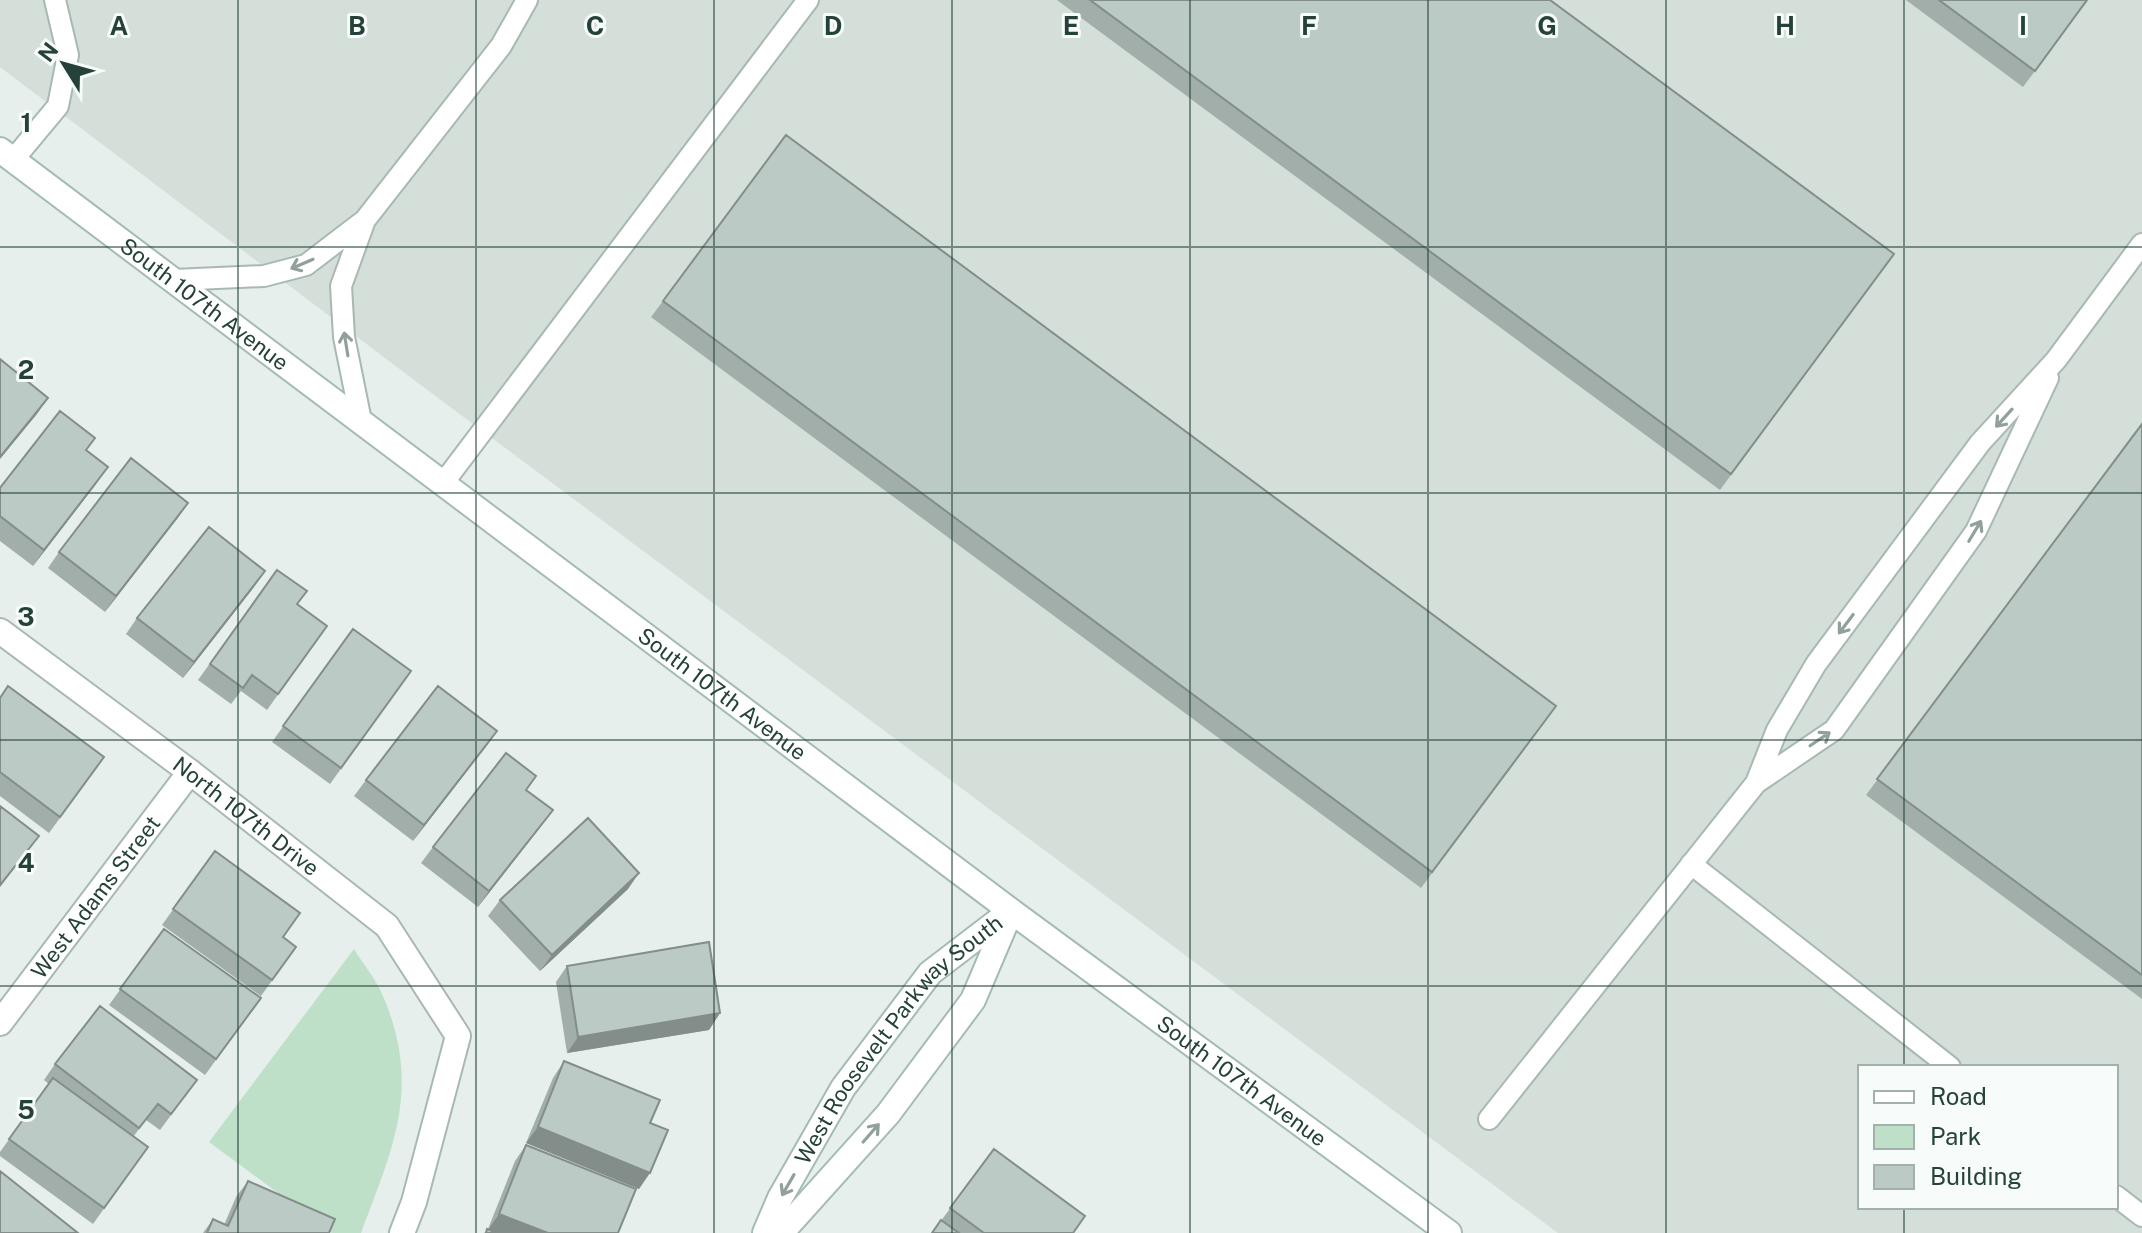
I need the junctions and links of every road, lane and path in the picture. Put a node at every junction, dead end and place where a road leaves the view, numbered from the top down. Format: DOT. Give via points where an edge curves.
graph roads {
  1 [pos="55,0"];
  2 [pos="527,0"];
  3 [pos="808,0"];
  4 [pos="7,155"];
  5 [pos="365,220"];
  6 [pos="2142,244"];
  7 [pos="174,280"];
  8 [pos="2056,360"];
  9 [pos="361,421"];
  10 [pos="444,482"];
  11 [pos="0,631"];
  12 [pos="190,772"];
  13 [pos="1756,783"];
  14 [pos="1691,864"];
  15 [pos="1011,911"];
  16 [pos="0,1023"];
  17 [pos="1947,1065"];
  18 [pos="1489,1119"];
  19 [pos="2118,1198"];
  20 [pos="2142,1216"];
  21 [pos="402,1233"];
  22 [pos="765,1233"];
  23 [pos="781,1233"];
  24 [pos="1449,1233"];
  1 -- 4 [label="lane" via="68,55 58,106"];
  2 -- 5 [label="lane" via="501,46"];
  3 -- 10 [label="lane"];
  4 -- 7 [label="street, South 107th Avenue"];
  5 -- 7 [label="lane, one-way" via="306,265 264,276"];
  9 -- 5 [label="lane, one-way" via="344,337 341,286"];
  6 -- 8 [label="lane"];
  7 -- 9 [label="street, South 107th Avenue"];
  8 -- 13 [label="lane, one-way" via="1980,443 1816,664 1777,730"];
  13 -- 8 [label="lane, one-way" via="1834,730 1976,531"];
  9 -- 10 [label="street, South 107th Avenue"];
  10 -- 15 [label="street, South 107th Avenue"];
  11 -- 12 [label="street, North 107th Drive"];
  12 -- 16 [label="street, West Adams Street"];
  12 -- 21 [label="street, North 107th Drive" via="387,926 458,1036"];
  13 -- 14 [label="lane"];
  14 -- 17 [label="lane"];
  14 -- 18 [label="lane"];
  15 -- 22 [label="street, West Roosevelt Parkway South, one-way" via="930,973 843,1088"];
  23 -- 15 [label="street, West Roosevelt Parkway South, one-way" via="888,1114 973,1000"];
  15 -- 24 [label="street, South 107th Avenue"];
  19 -- 20 [label="lane"];
}
